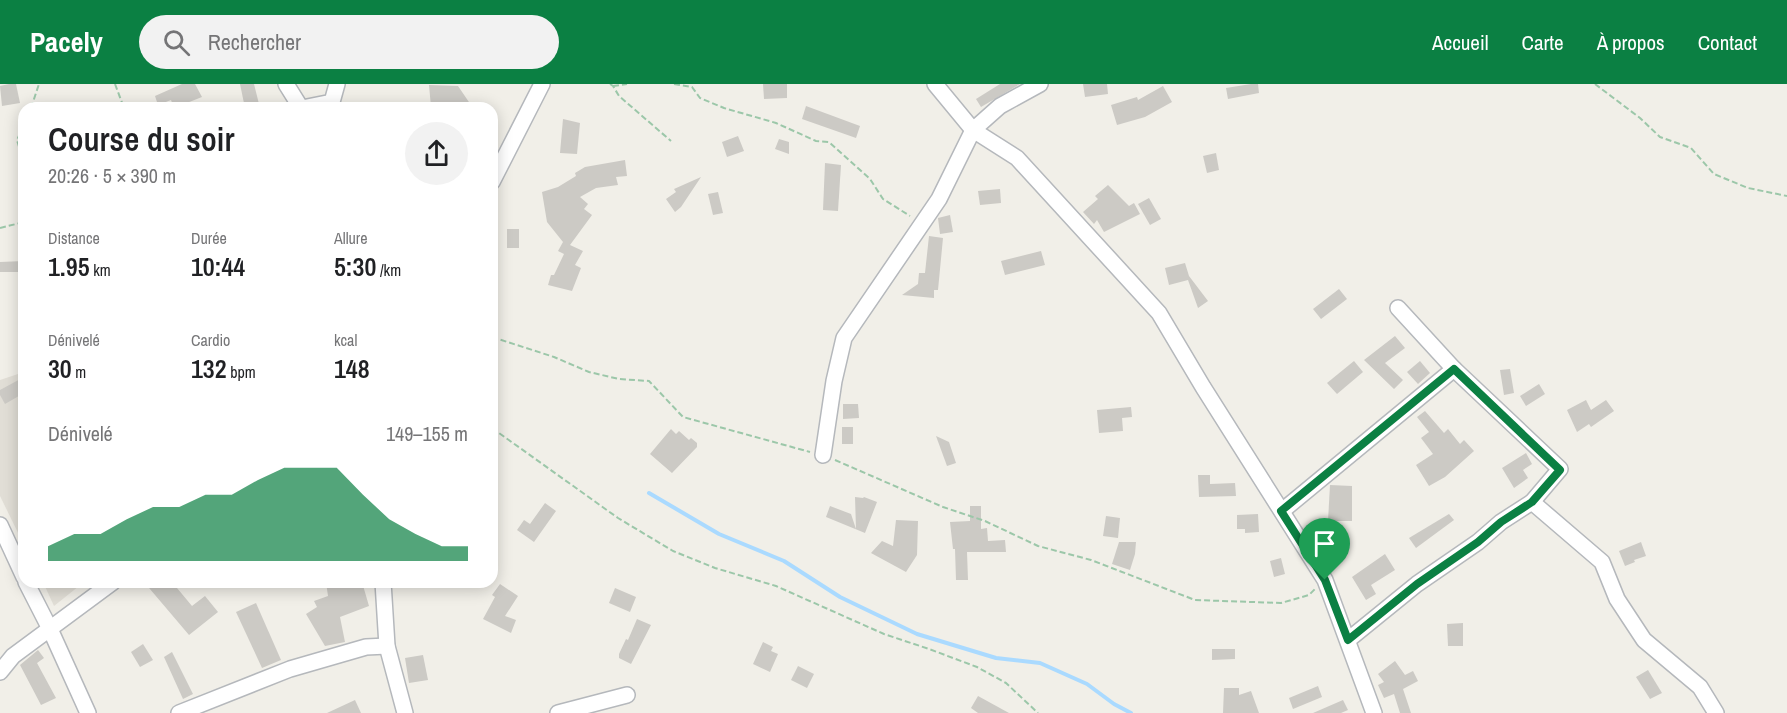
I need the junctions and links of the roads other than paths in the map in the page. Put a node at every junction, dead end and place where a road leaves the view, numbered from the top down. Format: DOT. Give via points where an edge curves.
graph roads {
  1 [pos="286,84"];
  2 [pos="337,84"];
  3 [pos="542,84"];
  4 [pos="935,84"];
  5 [pos="1040,84"];
  6 [pos="298,102"];
  7 [pos="332,102"];
  8 [pos="973,130"];
  9 [pos="498,170"];
  10 [pos="1398,308"];
  11 [pos="1454,369"];
  12 [pos="823,455"];
  13 [pos="1532,502"];
  14 [pos="1281,511"];
  15 [pos="0,525"];
  16 [pos="18,565"];
  17 [pos="29,588"];
  18 [pos="104,588"];
  19 [pos="383,588"];
  20 [pos="50,629"];
  21 [pos="1348,640"];
  22 [pos="387,646"];
  23 [pos="0,672"];
  24 [pos="627,695"];
  25 [pos="88,713"];
  26 [pos="179,713"];
  27 [pos="405,713"];
  28 [pos="558,713"];
  29 [pos="1374,713"];
  30 [pos="1716,713"];
  1 -- 6 [label="street"];
  2 -- 7 [label="street"];
  3 -- 9 [label="street"];
  4 -- 8 [label="street"];
  5 -- 8 [label="street" via="1000,106"];
  8 -- 12 [label="street" via="939,199 844,338"];
  8 -- 14 [label="street" via="1017,158 1159,313"];
  10 -- 11 [label="street"];
  11 -- 13 [label="street" via="1560,470"];
  11 -- 14 [label="street"];
  13 -- 21 [label="street" via="1417,584"];
  13 -- 30 [label="street" via="1602,562 1617,599 1644,640 1700,687"];
  14 -- 21 [label="street" via="1325,580"];
  15 -- 16 [label="street"];
  17 -- 20 [label="street"];
  18 -- 20 [label="street"];
  19 -- 22 [label="street"];
  20 -- 23 [label="street" via="13,656"];
  20 -- 25 [label="street"];
  21 -- 29 [label="street"];
  22 -- 26 [label="street" via="366,647 290,669"];
  22 -- 27 [label="street"];
  24 -- 28 [label="street"];
}
